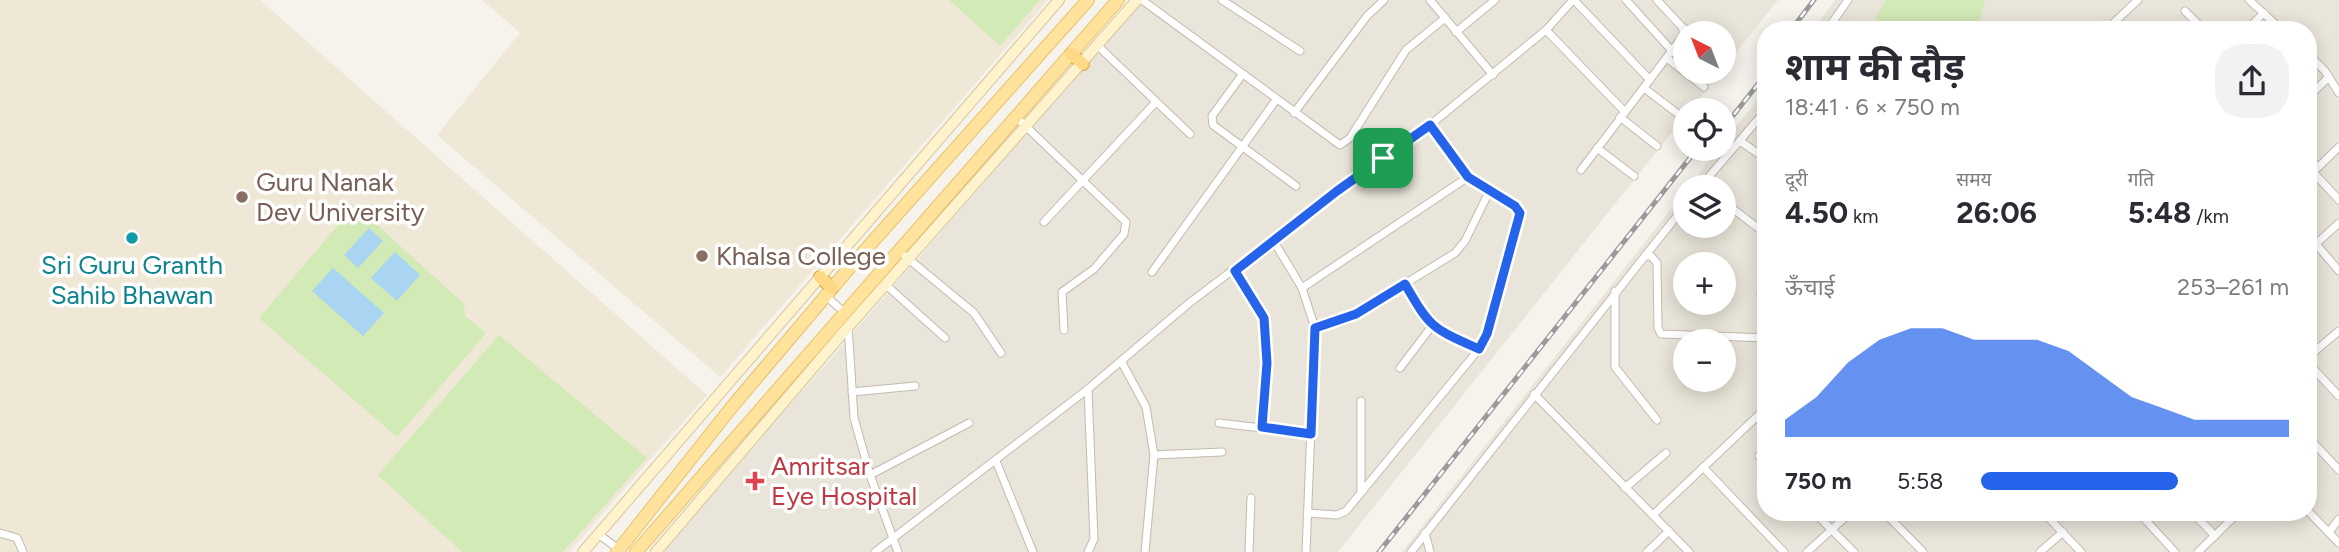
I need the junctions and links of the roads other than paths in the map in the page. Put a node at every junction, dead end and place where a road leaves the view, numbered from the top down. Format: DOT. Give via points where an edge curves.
graph roads {
  1 [pos="1059,0"];
  2 [pos="1088,0"];
  3 [pos="1118,0"];
  4 [pos="1140,0"];
  5 [pos="1222,0"];
  6 [pos="1384,0"];
  7 [pos="1430,0"];
  8 [pos="1495,0"];
  9 [pos="1573,0"];
  10 [pos="1626,0"];
  11 [pos="1657,0"];
  12 [pos="1848,0"];
  13 [pos="2138,0"];
  14 [pos="2249,0"];
  15 [pos="2185,10"];
  16 [pos="2263,13"];
  17 [pos="1445,18"];
  18 [pos="1676,21"];
  19 [pos="1833,21"];
  20 [pos="2116,21"];
  21 [pos="2195,21"];
  22 [pos="2255,21"];
  23 [pos="2272,21"];
  24 [pos="1546,30"];
  25 [pos="1456,32"];
  26 [pos="1098,46"];
  27 [pos="1300,51"];
  28 [pos="1673,52"];
  29 [pos="1071,54"];
  30 [pos="1668,59"];
  31 [pos="1083,64"];
  32 [pos="2317,64"];
  33 [pos="1242,75"];
  34 [pos="1493,75"];
  35 [pos="2329,77"];
  36 [pos="1650,80"];
  37 [pos="1704,87"];
  38 [pos="1644,88"];
  39 [pos="2317,88"];
  40 [pos="2339,93"];
  41 [pos="1276,100"];
  42 [pos="1156,102"];
  43 [pos="1673,110"];
  44 [pos="1294,113"];
  45 [pos="1622,114"];
  46 [pos="1016,117"];
  47 [pos="1757,121"];
  48 [pos="1430,125"];
  49 [pos="1027,127"];
  50 [pos="1190,134"];
  51 [pos="1740,141"];
  52 [pos="1657,146"];
  53 [pos="2339,147"];
  54 [pos="1242,148"];
  55 [pos="1597,148"];
  56 [pos="1757,153"];
  57 [pos="2317,168"];
  58 [pos="1581,170"];
  59 [pos="1712,175"];
  60 [pos="2317,176"];
  61 [pos="1468,177"];
  62 [pos="1633,177"];
  63 [pos="1083,180"];
  64 [pos="1296,186"];
  65 [pos="1489,192"];
  66 [pos="2339,200"];
  67 [pos="1736,211"];
  68 [pos="1673,221"];
  69 [pos="1044,222"];
  70 [pos="2339,223"];
  71 [pos="1757,227"];
  72 [pos="1273,240"];
  73 [pos="2317,243"];
  74 [pos="2317,245"];
  75 [pos="904,256"];
  76 [pos="1644,256"];
  77 [pos="1235,271"];
  78 [pos="2339,271"];
  79 [pos="1152,272"];
  80 [pos="820,277"];
  81 [pos="1405,284"];
  82 [pos="886,285"];
  83 [pos="1302,288"];
  84 [pos="1615,291"];
  85 [pos="829,292"];
  86 [pos="845,313"];
  87 [pos="1432,326"];
  88 [pos="848,327"];
  89 [pos="1315,328"];
  90 [pos="1064,330"];
  91 [pos="2339,331"];
  92 [pos="945,338"];
  93 [pos="1757,338"];
  94 [pos="1479,349"];
  95 [pos="2317,349"];
  96 [pos="1001,353"];
  97 [pos="1121,361"];
  98 [pos="1400,368"];
  99 [pos="2317,373"];
  100 [pos="915,386"];
  101 [pos="1088,389"];
  102 [pos="852,392"];
  103 [pos="1534,394"];
  104 [pos="2339,396"];
  105 [pos="1361,401"];
  106 [pos="1757,416"];
  107 [pos="1657,420"];
  108 [pos="969,423"];
  109 [pos="1219,423"];
  110 [pos="1262,427"];
  111 [pos="1311,434"];
  112 [pos="2317,447"];
  113 [pos="1222,452"];
  114 [pos="1666,453"];
  115 [pos="1154,455"];
  116 [pos="996,461"];
  117 [pos="1703,467"];
  118 [pos="2339,470"];
  119 [pos="870,475"];
  120 [pos="1625,488"];
  121 [pos="1361,492"];
  122 [pos="1251,498"];
  123 [pos="1307,513"];
  124 [pos="1653,515"];
  125 [pos="2339,519"];
  126 [pos="2317,520"];
  127 [pos="1823,521"];
  128 [pos="1840,521"];
  129 [pos="1893,521"];
  130 [pos="2052,521"];
  131 [pos="2146,521"];
  132 [pos="2201,521"];
  133 [pos="2230,521"];
  134 [pos="1831,529"];
  135 [pos="1670,531"];
  136 [pos="2063,532"];
  137 [pos="2329,532"];
  138 [pos="0,533"];
  139 [pos="1425,533"];
  140 [pos="598,534"];
  141 [pos="2215,536"];
  142 [pos="893,538"];
  143 [pos="2339,543"];
  144 [pos="586,551"];
  145 [pos="619,551"];
  146 [pos="23,552"];
  147 [pos="636,552"];
  148 [pos="656,552"];
  149 [pos="875,552"];
  150 [pos="898,552"];
  151 [pos="1033,552"];
  152 [pos="1088,552"];
  153 [pos="1144,552"];
  154 [pos="1249,552"];
  155 [pos="1306,552"];
  156 [pos="1411,552"];
  157 [pos="1430,552"];
  158 [pos="1647,552"];
  159 [pos="1689,552"];
  160 [pos="1784,552"];
  161 [pos="1807,552"];
  162 [pos="1854,552"];
  163 [pos="1923,552"];
  164 [pos="2040,552"];
  165 [pos="2081,552"];
  166 [pos="2175,552"];
  167 [pos="2199,552"];
  1 -- 80 [label="main road"];
  2 -- 85 [label="main road"];
  3 -- 29 [label="main road"];
  4 -- 26 [label="main road"];
  4 -- 33 [label="street"];
  5 -- 27 [label="street"];
  6 -- 44 [label="street"];
  7 -- 17 [label="street"];
  8 -- 25 [label="street"];
  9 -- 24 [label="street"];
  9 -- 36 [label="street"];
  10 -- 28 [label="street"];
  11 -- 18 [label="street"];
  12 -- 19 [label="street"];
  13 -- 20 [label="street"];
  14 -- 16 [label="street"];
  15 -- 21 [label="street"];
  16 -- 22 [label="street"];
  16 -- 23 [label="street"];
  17 -- 25 [label="street"];
  17 -- 44 [label="street" via="1406,50 1345,144 1335,144"];
  24 -- 34 [label="street"];
  24 -- 45 [label="street"];
  25 -- 34 [label="street"];
  26 -- 31 [label="main road"];
  26 -- 42 [label="street"];
  28 -- 30 [label="street"];
  29 -- 31 [label="highway"];
  29 -- 46 [label="main road"];
  30 -- 36 [label="street"];
  30 -- 37 [label="street"];
  31 -- 49 [label="main road"];
  32 -- 35 [label="street"];
  33 -- 41 [label="street"];
  33 -- 54 [label="street" via="1212,121"];
  34 -- 48 [label="street"];
  35 -- 39 [label="street"];
  35 -- 40 [label="street"];
  36 -- 38 [label="street"];
  38 -- 43 [label="street"];
  38 -- 45 [label="street"];
  41 -- 44 [label="street"];
  41 -- 54 [label="street"];
  42 -- 50 [label="street"];
  42 -- 63 [label="street"];
  45 -- 52 [label="street"];
  45 -- 55 [label="street"];
  46 -- 49 [label="street"];
  46 -- 75 [label="main road"];
  47 -- 51 [label="street"];
  48 -- 61 [label="street"];
  48 -- 72 [label="street"];
  49 -- 63 [label="street"];
  49 -- 75 [label="main road"];
  51 -- 56 [label="street"];
  51 -- 59 [label="street"];
  53 -- 57 [label="street"];
  54 -- 64 [label="street"];
  54 -- 79 [label="street"];
  55 -- 58 [label="street"];
  55 -- 62 [label="street"];
  60 -- 66 [label="street"];
  61 -- 65 [label="street"];
  61 -- 83 [label="street"];
  63 -- 69 [label="street"];
  63 -- 90 [label="street" via="1127,226 1094,269 1062,292"];
  65 -- 81 [label="street" via="1461,248"];
  65 -- 94 [label="street" via="1518,209 1520,218 1492,324"];
  67 -- 71 [label="street"];
  68 -- 76 [label="street"];
  70 -- 73 [label="street"];
  72 -- 77 [label="street"];
  72 -- 83 [label="street"];
  74 -- 78 [label="street"];
  75 -- 82 [label="main road"];
  75 -- 86 [label="main road"];
  75 -- 96 [label="street" via="974,313"];
  76 -- 84 [label="street"];
  76 -- 93 [label="street" via="1657,262 1661,334"];
  77 -- 97 [label="street"];
  77 -- 110 [label="street" via="1264,318 1267,363"];
  80 -- 85 [label="highway"];
  80 -- 140 [label="main road"];
  81 -- 87 [label="street"];
  81 -- 89 [label="street" via="1356,314"];
  82 -- 88 [label="main road"];
  82 -- 92 [label="street"];
  83 -- 89 [label="street"];
  84 -- 103 [label="street"];
  84 -- 107 [label="street" via="1615,367"];
  85 -- 86 [label="street"];
  85 -- 145 [label="main road"];
  86 -- 88 [label="street"];
  86 -- 147 [label="main road"];
  87 -- 94 [label="street"];
  87 -- 98 [label="street"];
  88 -- 102 [label="street"];
  88 -- 148 [label="main road"];
  89 -- 111 [label="street"];
  91 -- 95 [label="street"];
  94 -- 121 [label="street"];
  97 -- 101 [label="street"];
  97 -- 115 [label="street" via="1146,407"];
  99 -- 104 [label="street"];
  100 -- 102 [label="street"];
  101 -- 116 [label="street"];
  101 -- 152 [label="street" via="1094,540"];
  102 -- 119 [label="street"];
  103 -- 120 [label="street"];
  103 -- 139 [label="street"];
  105 -- 121 [label="street"];
  106 -- 117 [label="street"];
  108 -- 119 [label="street"];
  109 -- 110 [label="street"];
  110 -- 111 [label="street"];
  111 -- 123 [label="street"];
  112 -- 118 [label="street"];
  113 -- 115 [label="street"];
  114 -- 120 [label="street"];
  115 -- 153 [label="street"];
  116 -- 142 [label="street"];
  116 -- 151 [label="street"];
  117 -- 124 [label="street"];
  117 -- 160 [label="street"];
  119 -- 142 [label="street"];
  120 -- 124 [label="street"];
  121 -- 123 [label="street" via="1343,513"];
  122 -- 154 [label="street"];
  123 -- 155 [label="street"];
  124 -- 135 [label="street"];
  125 -- 137 [label="street"];
  126 -- 137 [label="street"];
  127 -- 134 [label="street"];
  128 -- 134 [label="street"];
  129 -- 163 [label="street"];
  130 -- 136 [label="street"];
  131 -- 166 [label="street"];
  132 -- 141 [label="street"];
  133 -- 141 [label="street"];
  134 -- 161 [label="street"];
  134 -- 162 [label="street"];
  135 -- 158 [label="street"];
  135 -- 159 [label="street"];
  136 -- 164 [label="street"];
  136 -- 165 [label="street"];
  137 -- 143 [label="street"];
  138 -- 146 [label="street" via="17,538"];
  139 -- 156 [label="street"];
  139 -- 157 [label="street"];
  140 -- 144 [label="main road"];
  140 -- 145 [label="street"];
  141 -- 167 [label="street"];
  142 -- 149 [label="street"];
  142 -- 150 [label="street"];
}
